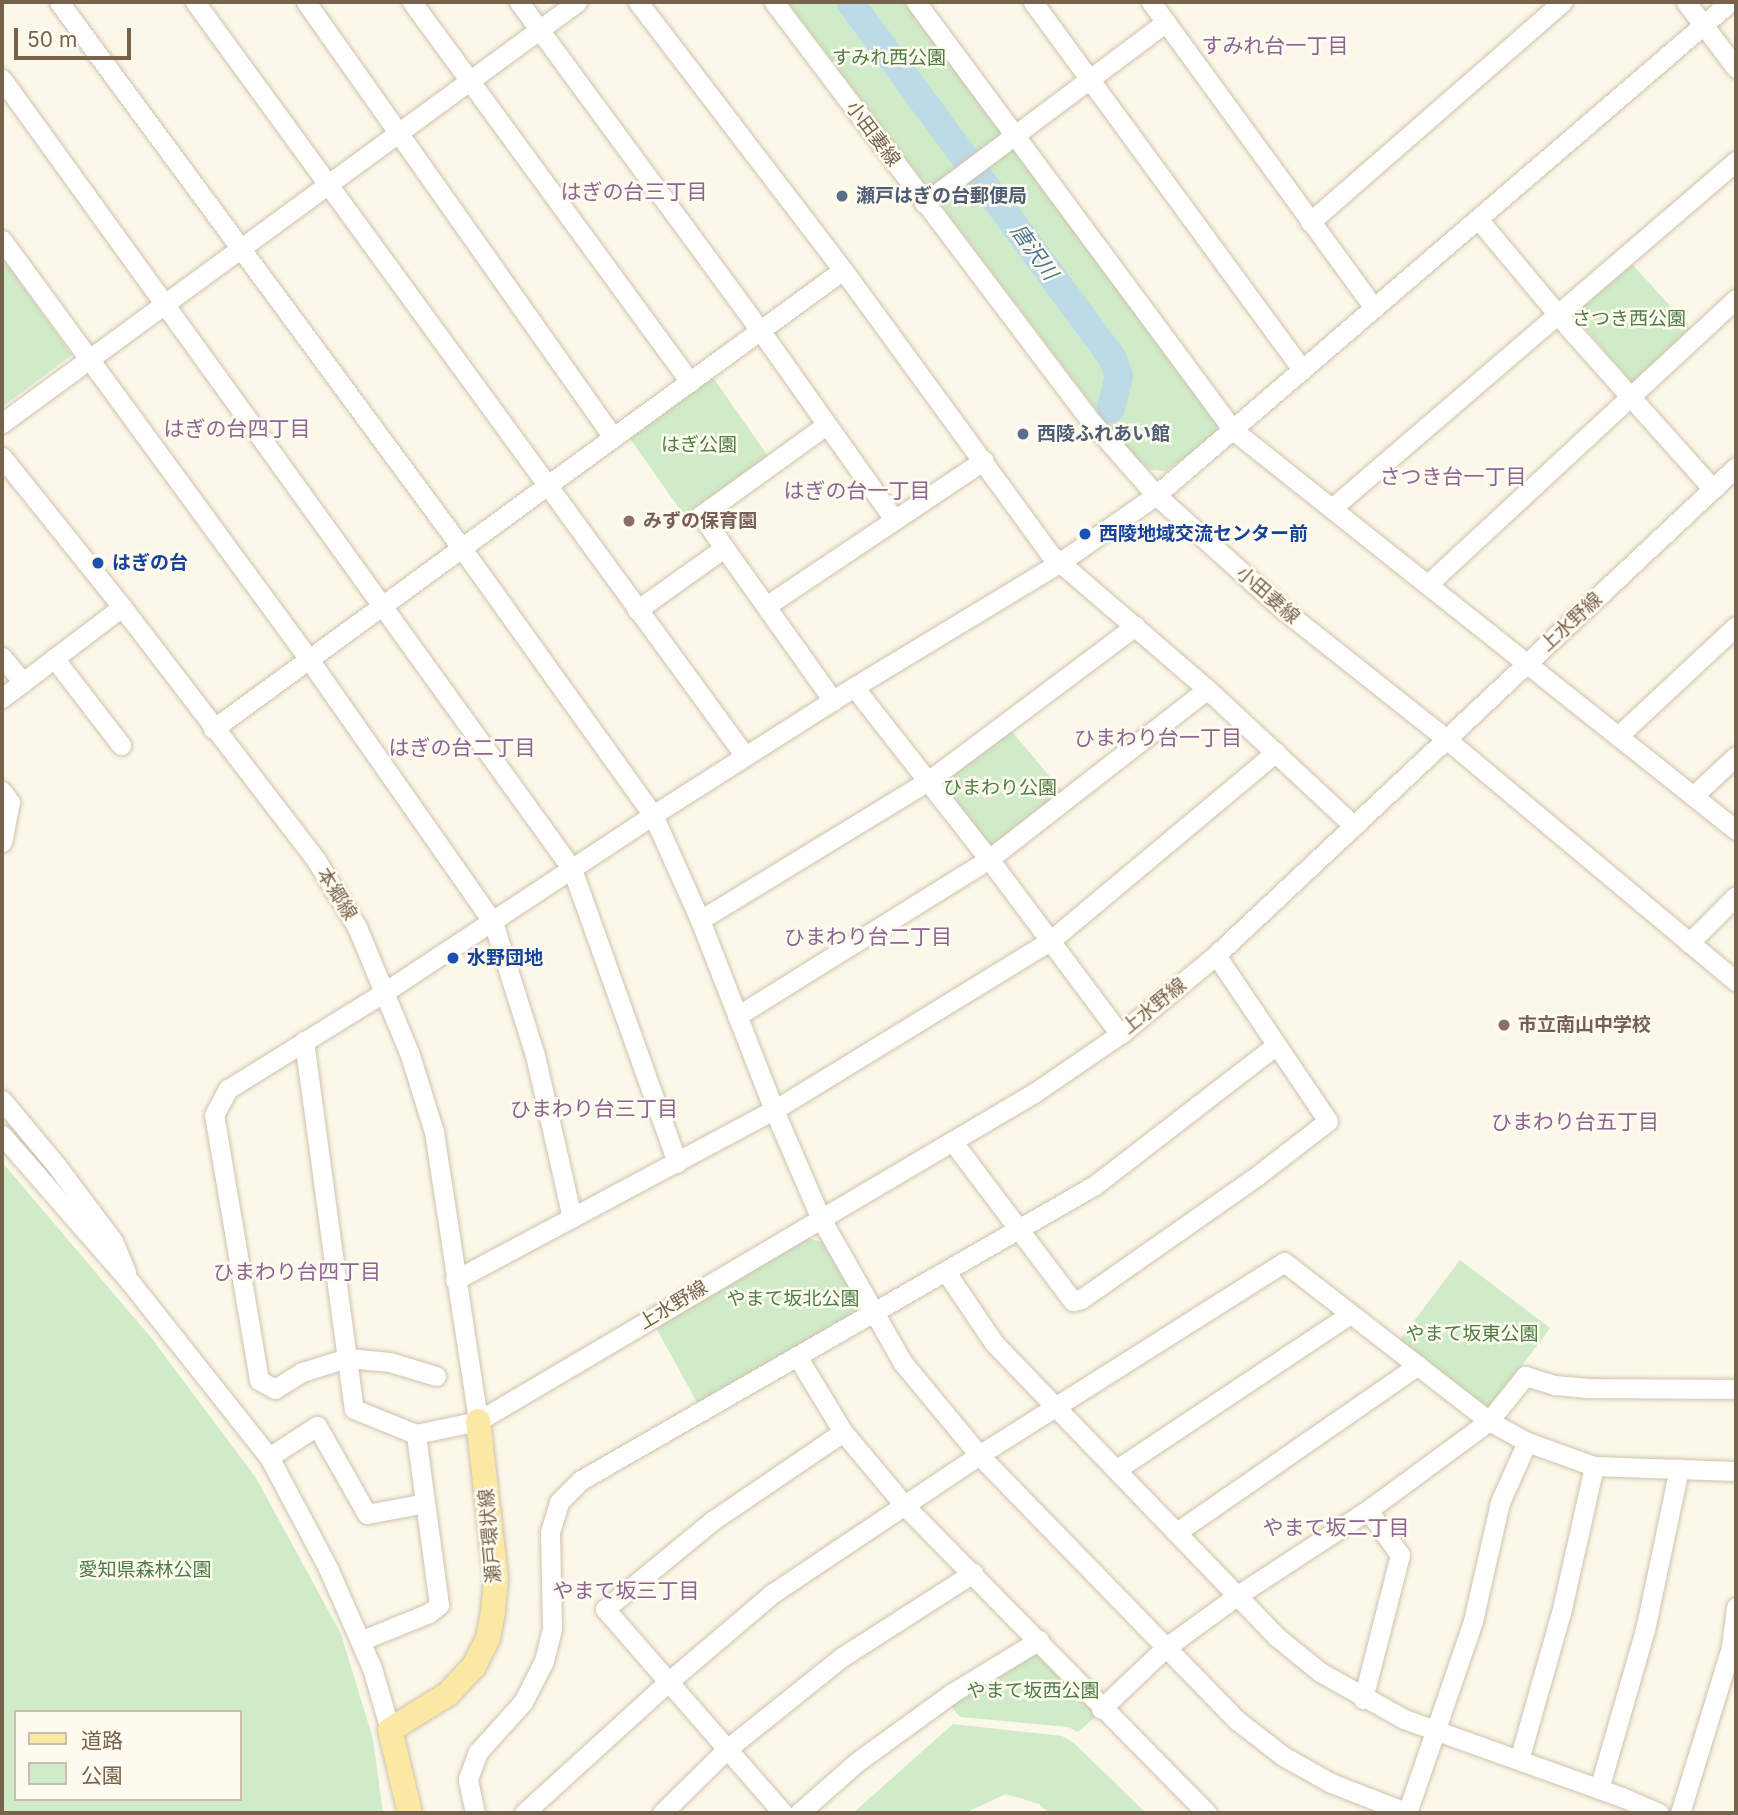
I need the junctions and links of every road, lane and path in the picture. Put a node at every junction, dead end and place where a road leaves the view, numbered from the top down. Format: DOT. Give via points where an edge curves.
graph roads {
  1 [pos="60,2"];
  2 [pos="195,2"];
  3 [pos="306,2"];
  4 [pos="412,2"];
  5 [pos="519,2"];
  6 [pos="577,2"];
  7 [pos="638,2"];
  8 [pos="774,2"];
  9 [pos="916,2"];
  10 [pos="1033,2"];
  11 [pos="1151,2"];
  12 [pos="1562,2"];
  13 [pos="1686,2"];
  14 [pos="1730,2"];
  15 [pos="1166,22"];
  16 [pos="1704,25"];
  17 [pos="539,29"];
  18 [pos="1736,68"];
  19 [pos="2,79"];
  20 [pos="1090,80"];
  21 [pos="469,81"];
  22 [pos="398,131"];
  23 [pos="1015,137"];
  24 [pos="1736,162"];
  25 [pos="327,183"];
  26 [pos="924,203"];
  27 [pos="1478,219"];
  28 [pos="1310,222"];
  29 [pos="2,240"];
  30 [pos="240,245"];
  31 [pos="843,270"];
  32 [pos="1736,299"];
  33 [pos="164,304"];
  34 [pos="1374,308"];
  35 [pos="1560,314"];
  36 [pos="760,330"];
  37 [pos="88,359"];
  38 [pos="1302,370"];
  39 [pos="690,382"];
  40 [pos="1631,398"];
  41 [pos="2,423"];
  42 [pos="826,425"];
  43 [pos="1233,430"];
  44 [pos="613,437"];
  45 [pos="2,457"];
  46 [pos="984,460"];
  47 [pos="1736,467"];
  48 [pos="545,485"];
  49 [pos="1713,489"];
  50 [pos="1156,495"];
  51 [pos="1332,508"];
  52 [pos="894,519"];
  53 [pos="461,547"];
  54 [pos="724,548"];
  55 [pos="1059,563"];
  56 [pos="1428,584"];
  57 [pos="383,604"];
  58 [pos="766,606"];
  59 [pos="122,607"];
  60 [pos="638,610"];
  61 [pos="1135,626"];
  62 [pos="1736,626"];
  63 [pos="2,657"];
  64 [pos="54,658"];
  65 [pos="308,658"];
  66 [pos="1526,664"];
  67 [pos="23,682"];
  68 [pos="854,687"];
  69 [pos="1207,689"];
  70 [pos="2,698"];
  71 [pos="833,701"];
  72 [pos="213,729"];
  73 [pos="1618,736"];
  74 [pos="1445,738"];
  75 [pos="121,746"];
  76 [pos="1276,752"];
  77 [pos="745,756"];
  78 [pos="1736,756"];
  79 [pos="929,781"];
  80 [pos="2,790"];
  81 [pos="1693,796"];
  82 [pos="653,815"];
  83 [pos="1354,826"];
  84 [pos="1736,830"];
  85 [pos="2,842"];
  86 [pos="989,859"];
  87 [pos="572,869"];
  88 [pos="1736,896"];
  89 [pos="700,920"];
  90 [pos="493,922"];
  91 [pos="1051,940"];
  92 [pos="1689,943"];
  93 [pos="1216,955"];
  94 [pos="1736,981"];
  95 [pos="386,991"];
  96 [pos="737,1016"];
  97 [pos="1120,1034"];
  98 [pos="304,1041"];
  99 [pos="1276,1045"];
  100 [pos="2,1100"];
  101 [pos="774,1110"];
  102 [pos="2,1135"];
  103 [pos="953,1142"];
  104 [pos="677,1163"];
  105 [pos="820,1217"];
  106 [pos="572,1218"];
  107 [pos="1020,1230"];
  108 [pos="946,1272"];
  109 [pos="455,1280"];
  110 [pos="131,1283"];
  111 [pos="872,1313"];
  112 [pos="1349,1315"];
  113 [pos="797,1356"];
  114 [pos="347,1358"];
  115 [pos="1418,1365"];
  116 [pos="436,1376"];
  117 [pos="1736,1389"];
  118 [pos="1055,1407"];
  119 [pos="478,1421"];
  120 [pos="1489,1421"];
  121 [pos="843,1432"];
  122 [pos="416,1434"];
  123 [pos="1527,1442"];
  124 [pos="979,1455"];
  125 [pos="269,1457"];
  126 [pos="1594,1466"];
  127 [pos="1117,1469"];
  128 [pos="1679,1469"];
  129 [pos="1736,1471"];
  130 [pos="425,1503"];
  131 [pos="905,1506"];
  132 [pos="1368,1510"];
  133 [pos="1177,1532"];
  134 [pos="973,1573"];
  135 [pos="1238,1595"];
  136 [pos="1736,1607"];
  137 [pos="1039,1640"];
  138 [pos="360,1641"];
  139 [pos="1165,1648"];
  140 [pos="668,1682"];
  141 [pos="1363,1699"];
  142 [pos="1101,1709"];
  143 [pos="390,1730"];
  144 [pos="1437,1732"];
  145 [pos="727,1749"];
  146 [pos="1519,1760"];
  147 [pos="1599,1789"];
  148 [pos="410,1813"];
  149 [pos="475,1813"];
  150 [pos="524,1813"];
  151 [pos="662,1813"];
  152 [pos="783,1813"];
  153 [pos="799,1813"];
  154 [pos="1207,1813"];
  155 [pos="1407,1813"];
  156 [pos="1659,1813"];
  157 [pos="1680,1813"];
  1 -- 30 [label="street"];
  2 -- 25 [label="street"];
  3 -- 22 [label="street"];
  4 -- 21 [label="street"];
  5 -- 17 [label="street"];
  6 -- 17 [label="street"];
  7 -- 31 [label="street"];
  8 -- 26 [label="street, 小田妻線"];
  9 -- 23 [label="street"];
  10 -- 20 [label="street"];
  11 -- 15 [label="street"];
  12 -- 28 [label="street"];
  13 -- 16 [label="street"];
  14 -- 16 [label="street"];
  15 -- 20 [label="street"];
  15 -- 28 [label="street"];
  16 -- 18 [label="street"];
  16 -- 27 [label="street"];
  17 -- 21 [label="street"];
  17 -- 36 [label="street"];
  19 -- 33 [label="street"];
  20 -- 23 [label="street"];
  20 -- 38 [label="street"];
  21 -- 22 [label="street"];
  21 -- 39 [label="street"];
  22 -- 25 [label="street"];
  22 -- 44 [label="street"];
  23 -- 26 [label="street"];
  23 -- 43 [label="street"];
  24 -- 35 [label="street"];
  25 -- 30 [label="street"];
  25 -- 48 [label="street"];
  26 -- 50 [label="street, 小田妻線" via="1089,419"];
  27 -- 34 [label="street"];
  27 -- 35 [label="street"];
  28 -- 34 [label="street"];
  29 -- 37 [label="street"];
  30 -- 33 [label="street"];
  30 -- 53 [label="street"];
  31 -- 36 [label="street"];
  31 -- 46 [label="street"];
  32 -- 40 [label="street"];
  33 -- 37 [label="street"];
  33 -- 57 [label="street"];
  34 -- 38 [label="street"];
  35 -- 40 [label="street"];
  35 -- 51 [label="street"];
  36 -- 39 [label="street"];
  36 -- 42 [label="street"];
  37 -- 41 [label="street"];
  37 -- 65 [label="street"];
  38 -- 43 [label="street"];
  39 -- 44 [label="street"];
  40 -- 49 [label="street"];
  40 -- 56 [label="street"];
  42 -- 52 [label="street"];
  42 -- 54 [label="street" via="701,515"];
  43 -- 50 [label="street"];
  43 -- 51 [label="street"];
  44 -- 48 [label="street"];
  45 -- 59 [label="street, 本郷線"];
  46 -- 52 [label="street"];
  46 -- 55 [label="street"];
  47 -- 49 [label="street, 上水野線"];
  48 -- 53 [label="street"];
  48 -- 60 [label="street"];
  49 -- 66 [label="street, 上水野線"];
  50 -- 55 [label="street"];
  50 -- 74 [label="street, 小田妻線" via="1284,611"];
  51 -- 56 [label="street"];
  52 -- 58 [label="street"];
  53 -- 57 [label="street"];
  53 -- 82 [label="street"];
  54 -- 58 [label="street"];
  54 -- 60 [label="street"];
  55 -- 61 [label="street"];
  55 -- 68 [label="street"];
  56 -- 66 [label="street"];
  57 -- 65 [label="street"];
  57 -- 87 [label="street"];
  58 -- 71 [label="street"];
  59 -- 64 [label="street"];
  59 -- 72 [label="street, 本郷線"];
  60 -- 77 [label="street"];
  61 -- 69 [label="street"];
  61 -- 79 [label="street"];
  62 -- 73 [label="street"];
  63 -- 67 [label="street"];
  64 -- 67 [label="street"];
  64 -- 75 [label="street"];
  65 -- 72 [label="street"];
  65 -- 90 [label="street"];
  66 -- 73 [label="street"];
  66 -- 74 [label="street, 上水野線"];
  67 -- 70 [label="street"];
  68 -- 71 [label="street"];
  68 -- 79 [label="street"];
  69 -- 76 [label="street"];
  69 -- 86 [label="street"];
  71 -- 77 [label="street"];
  72 -- 95 [label="street, 本郷線" via="316,860 357,927"];
  73 -- 81 [label="street"];
  74 -- 83 [label="street, 上水野線"];
  74 -- 92 [label="street, 小田妻線"];
  76 -- 83 [label="street"];
  76 -- 91 [label="street"];
  77 -- 82 [label="street"];
  78 -- 81 [label="street"];
  79 -- 86 [label="street"];
  79 -- 89 [label="street"];
  80 -- 85 [label="street" via="10,802"];
  81 -- 84 [label="street"];
  82 -- 87 [label="street"];
  82 -- 89 [label="street"];
  83 -- 93 [label="street, 上水野線"];
  86 -- 91 [label="street"];
  86 -- 96 [label="street"];
  87 -- 90 [label="street"];
  87 -- 104 [label="street"];
  88 -- 92 [label="street"];
  89 -- 96 [label="street"];
  90 -- 95 [label="street"];
  90 -- 106 [label="street" via="535,1055"];
  91 -- 97 [label="street"];
  91 -- 101 [label="street"];
  92 -- 94 [label="street, 小田妻線"];
  93 -- 97 [label="street, 上水野線"];
  93 -- 99 [label="street"];
  95 -- 98 [label="street"];
  95 -- 109 [label="street, 本郷線" via="434,1132"];
  96 -- 101 [label="street"];
  97 -- 103 [label="street, 上水野線"];
  98 -- 114 [label="street"];
  98 -- 114 [label="street" via="228,1089 214,1115 259,1380 275,1389 302,1372"];
  99 -- 107 [label="street" via="1095,1185"];
  99 -- 107 [label="street" via="1328,1121 1258,1175 1073,1301"];
  100 -- 110 [label="street" via="113,1241"];
  101 -- 104 [label="street"];
  101 -- 105 [label="street"];
  102 -- 110 [label="street"];
  103 -- 105 [label="street, 上水野線"];
  103 -- 107 [label="street"];
  104 -- 106 [label="street"];
  105 -- 111 [label="street"];
  105 -- 119 [label="street, 上水野線"];
  106 -- 109 [label="street"];
  107 -- 108 [label="street"];
  108 -- 111 [label="street"];
  108 -- 118 [label="street" via="994,1343"];
  109 -- 119 [label="street, 本郷線"];
  110 -- 125 [label="street"];
  111 -- 113 [label="street"];
  111 -- 124 [label="street" via="902,1363"];
  112 -- 115 [label="street"];
  112 -- 118 [label="street" via="1284,1262"];
  112 -- 127 [label="street"];
  113 -- 121 [label="street"];
  113 -- 149 [label="street" via="582,1480 559,1502 550,1532 552,1628 544,1661 523,1702 478,1752 468,1779"];
  114 -- 116 [label="street" via="390,1362"];
  114 -- 122 [label="street" via="354,1409"];
  115 -- 120 [label="street"];
  115 -- 133 [label="street"];
  117 -- 120 [label="street" via="1586,1388 1525,1376"];
  118 -- 124 [label="street"];
  118 -- 127 [label="street"];
  119 -- 122 [label="street, 上水野線"];
  119 -- 143 [label="main road, 瀬戸環状線" via="496,1578 488,1638 474,1665 449,1694"];
  120 -- 123 [label="street"];
  120 -- 132 [label="street"];
  121 -- 131 [label="street"];
  121 -- 140 [label="street" via="712,1521 605,1609"];
  122 -- 130 [label="street"];
  123 -- 126 [label="street"];
  123 -- 144 [label="street" via="1500,1503 1473,1621"];
  124 -- 131 [label="street"];
  124 -- 139 [label="street"];
  125 -- 130 [label="street" via="317,1426 368,1514"];
  125 -- 138 [label="street" via="323,1557"];
  126 -- 128 [label="street"];
  126 -- 146 [label="street" via="1561,1614"];
  127 -- 133 [label="street"];
  128 -- 129 [label="street"];
  128 -- 147 [label="street" via="1645,1630"];
  130 -- 138 [label="street" via="439,1605"];
  131 -- 134 [label="street"];
  131 -- 140 [label="street" via="773,1593"];
  132 -- 135 [label="street"];
  132 -- 141 [label="street" via="1400,1555"];
  133 -- 135 [label="street"];
  134 -- 137 [label="street"];
  134 -- 145 [label="street" via="842,1657"];
  135 -- 139 [label="street"];
  135 -- 141 [label="street" via="1277,1637"];
  136 -- 157 [label="street" via="1731,1647"];
  137 -- 142 [label="street"];
  137 -- 153 [label="street" via="952,1693 857,1762"];
  138 -- 143 [label="street"];
  139 -- 142 [label="street"];
  139 -- 155 [label="street" via="1238,1721 1283,1756 1331,1783"];
  140 -- 145 [label="street"];
  140 -- 150 [label="street"];
  141 -- 144 [label="street"];
  142 -- 154 [label="street"];
  143 -- 148 [label="main road"];
  144 -- 146 [label="street"];
  144 -- 155 [label="street"];
  145 -- 151 [label="street"];
  145 -- 152 [label="street"];
  146 -- 147 [label="street"];
  147 -- 156 [label="street"];
}
